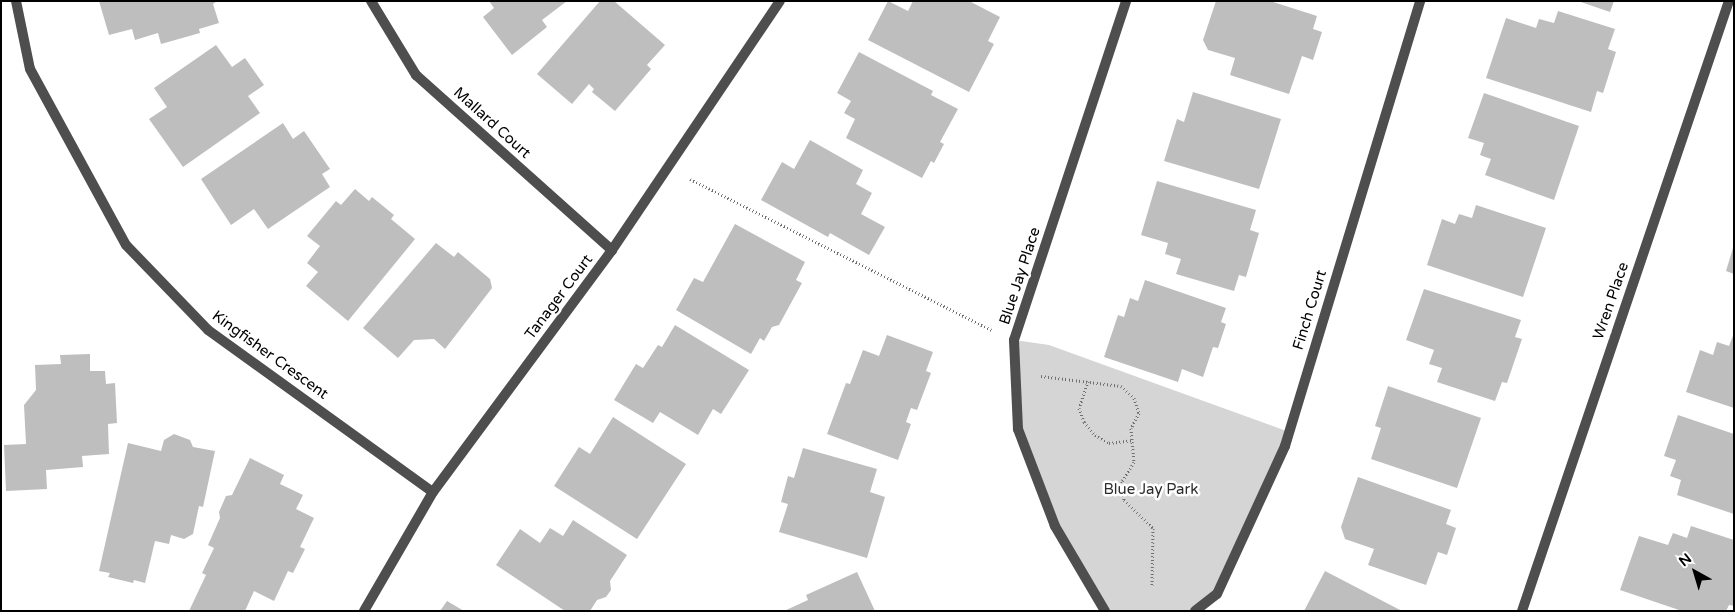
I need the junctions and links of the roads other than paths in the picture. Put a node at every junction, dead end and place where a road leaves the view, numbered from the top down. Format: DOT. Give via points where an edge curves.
graph roads {
  1 [pos="16,1"];
  2 [pos="371,1"];
  3 [pos="780,1"];
  4 [pos="1126,1"];
  5 [pos="1420,1"];
  6 [pos="1729,1"];
  7 [pos="612,250"];
  8 [pos="432,492"];
  9 [pos="364,611"];
  10 [pos="1105,611"];
  11 [pos="1195,611"];
  12 [pos="1522,611"];
  1 -- 8 [label="street, Kingfisher Crescent" via="30,69 126,245 208,330"];
  2 -- 7 [label="street, Mallard Court" via="416,75"];
  3 -- 7 [label="street, Tanager Court"];
  4 -- 10 [label="street, Blue Jay Place" via="1014,340 1018,429 1055,526"];
  5 -- 11 [label="street, Finch Court" via="1284,446 1217,594"];
  6 -- 12 [label="street, Wren Place"];
  7 -- 8 [label="street, Tanager Court"];
  8 -- 9 [label="street, Tanager Court"];
}
